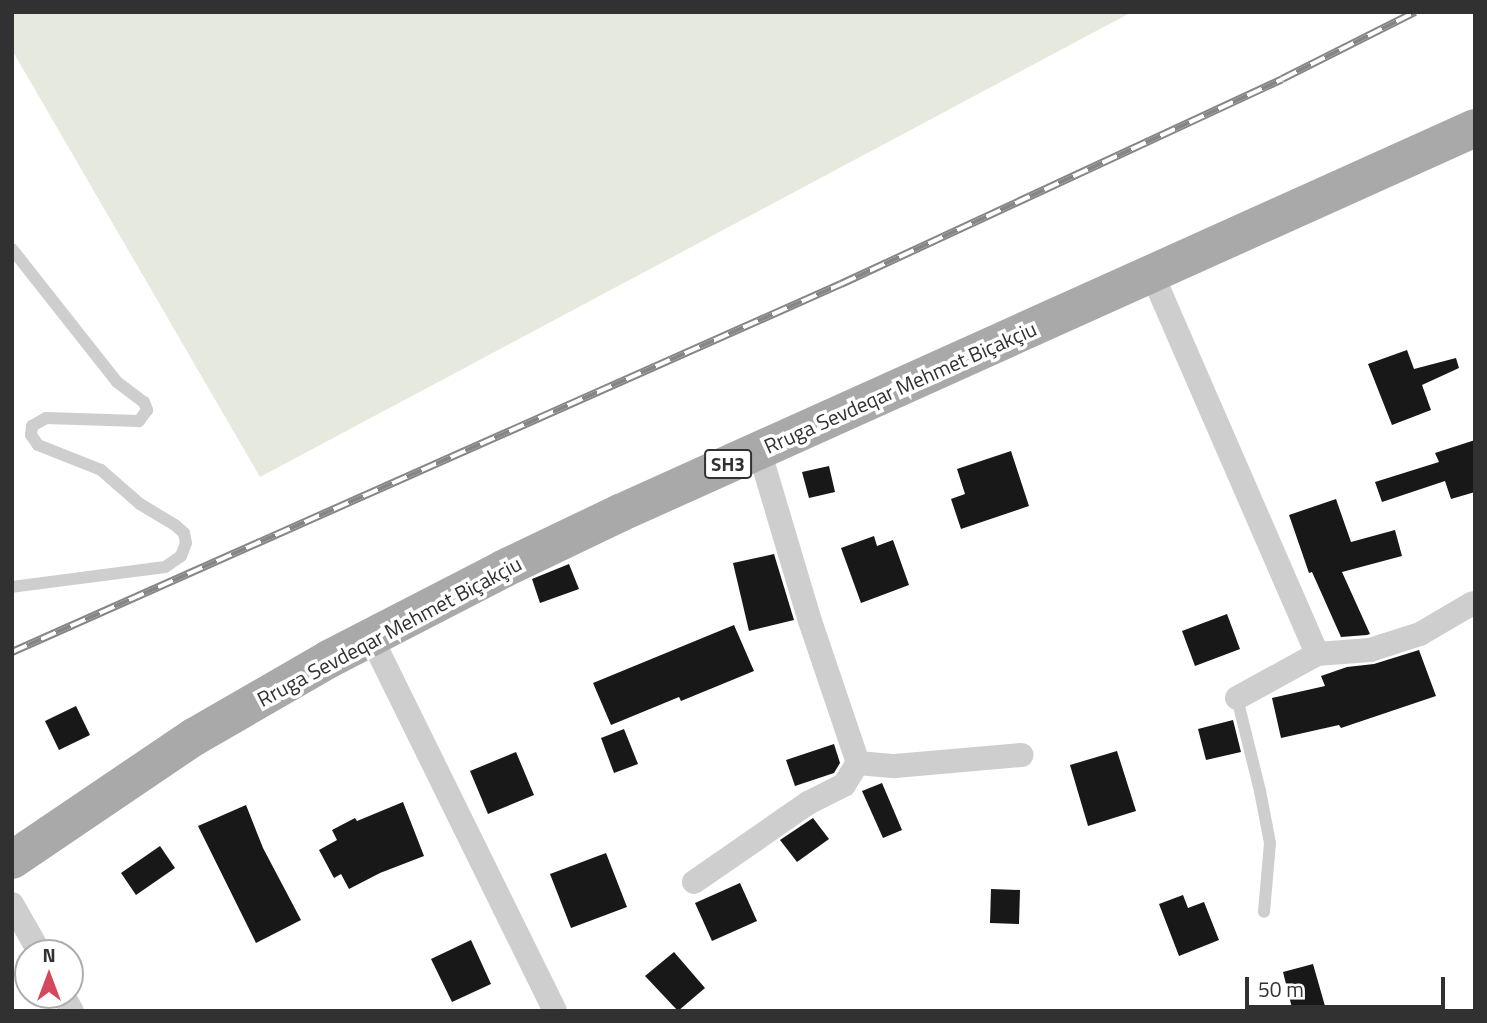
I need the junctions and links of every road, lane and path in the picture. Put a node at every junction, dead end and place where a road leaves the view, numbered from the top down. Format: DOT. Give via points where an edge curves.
graph roads {
  1 [pos="1475,128"];
  2 [pos="12,249"];
  3 [pos="1152,274"];
  4 [pos="759,450"];
  5 [pos="12,587"];
  6 [pos="1473,603"];
  7 [pos="371,637"];
  8 [pos="1317,654"];
  9 [pos="1237,698"];
  10 [pos="1022,755"];
  11 [pos="858,763"];
  12 [pos="14,852"];
  13 [pos="694,882"];
  14 [pos="12,904"];
  15 [pos="1264,912"];
  16 [pos="32,939"];
  17 [pos="555,1011"];
  1 -- 3 [label="main road, Rruga Sevdeqar Mehmet Biçakçiu / SH3"];
  2 -- 5 [label="lane" via="117,382 144,402 147,410 139,421 46,418 32,426 31,435 38,445 101,470 140,504 176,525 186,543 181,556 165,568"];
  3 -- 4 [label="main road, Rruga Sevdeqar Mehmet Biçakçiu / SH3"];
  3 -- 8 [label="street"];
  4 -- 7 [label="main road, Rruga Sevdeqar Mehmet Biçakçiu / SH3" via="503,569"];
  4 -- 11 [label="street"];
  6 -- 8 [label="street" via="1408,638 1370,650"];
  7 -- 12 [label="main road, Rruga Sevdeqar Mehmet Biçakçiu / SH3" via="194,737"];
  7 -- 17 [label="street"];
  8 -- 9 [label="street"];
  9 -- 15 [label="lane" via="1269,843"];
  10 -- 11 [label="street" via="895,766"];
  11 -- 13 [label="street" via="844,785 808,803"];
  14 -- 16 [label="street"];
}
